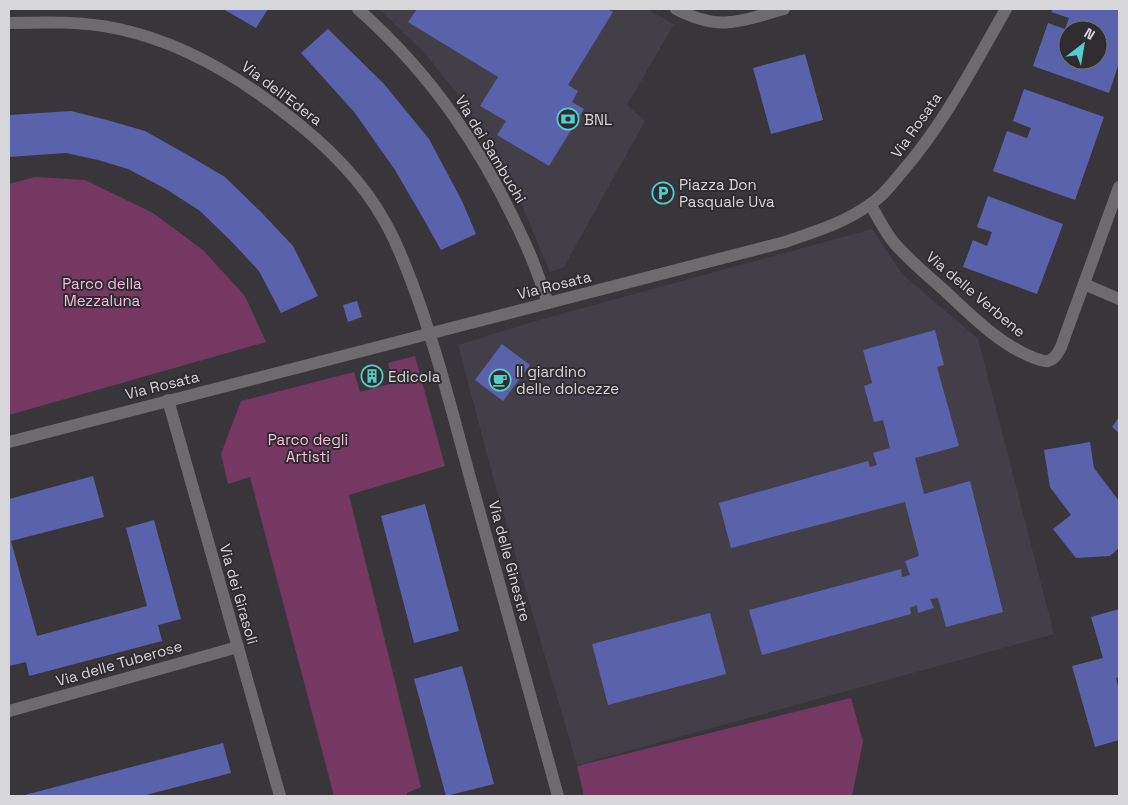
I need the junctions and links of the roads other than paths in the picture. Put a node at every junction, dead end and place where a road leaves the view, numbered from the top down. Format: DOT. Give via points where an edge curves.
graph roads {
  1 [pos="359,9"];
  2 [pos="676,9"];
  3 [pos="784,9"];
  4 [pos="1006,9"];
  5 [pos="9,23"];
  6 [pos="1119,187"];
  7 [pos="871,205"];
  8 [pos="1084,284"];
  9 [pos="1119,299"];
  10 [pos="548,303"];
  11 [pos="430,333"];
  12 [pos="168,400"];
  13 [pos="9,442"];
  14 [pos="238,647"];
  15 [pos="9,711"];
  16 [pos="280,796"];
  17 [pos="557,796"];
  1 -- 10 [label="street, Via dei Sambuchi" via="442,97 464,130 526,244"];
  2 -- 3 [label="street" via="698,19 718,23 736,22"];
  4 -- 7 [label="street, Via Rosata" via="929,139"];
  5 -- 11 [label="street, Via dell'Edera" via="66,22 119,28 196,56 253,88 322,143 364,190 397,246"];
  6 -- 8 [label="street, Via delle Verbene"];
  7 -- 8 [label="street, Via delle Verbene" via="890,237 913,262 996,336 1039,360 1056,357"];
  7 -- 10 [label="street, Via Rosata" via="828,227 786,242"];
  8 -- 9 [label="street"];
  10 -- 11 [label="street, Via Rosata"];
  11 -- 12 [label="street, Via Rosata"];
  11 -- 17 [label="street, Via delle Ginestre"];
  12 -- 13 [label="street, Via Rosata"];
  12 -- 14 [label="street, Via dei Girasoli"];
  14 -- 15 [label="street, Via delle Tuberose"];
  14 -- 16 [label="street, Via dei Girasoli"];
}
